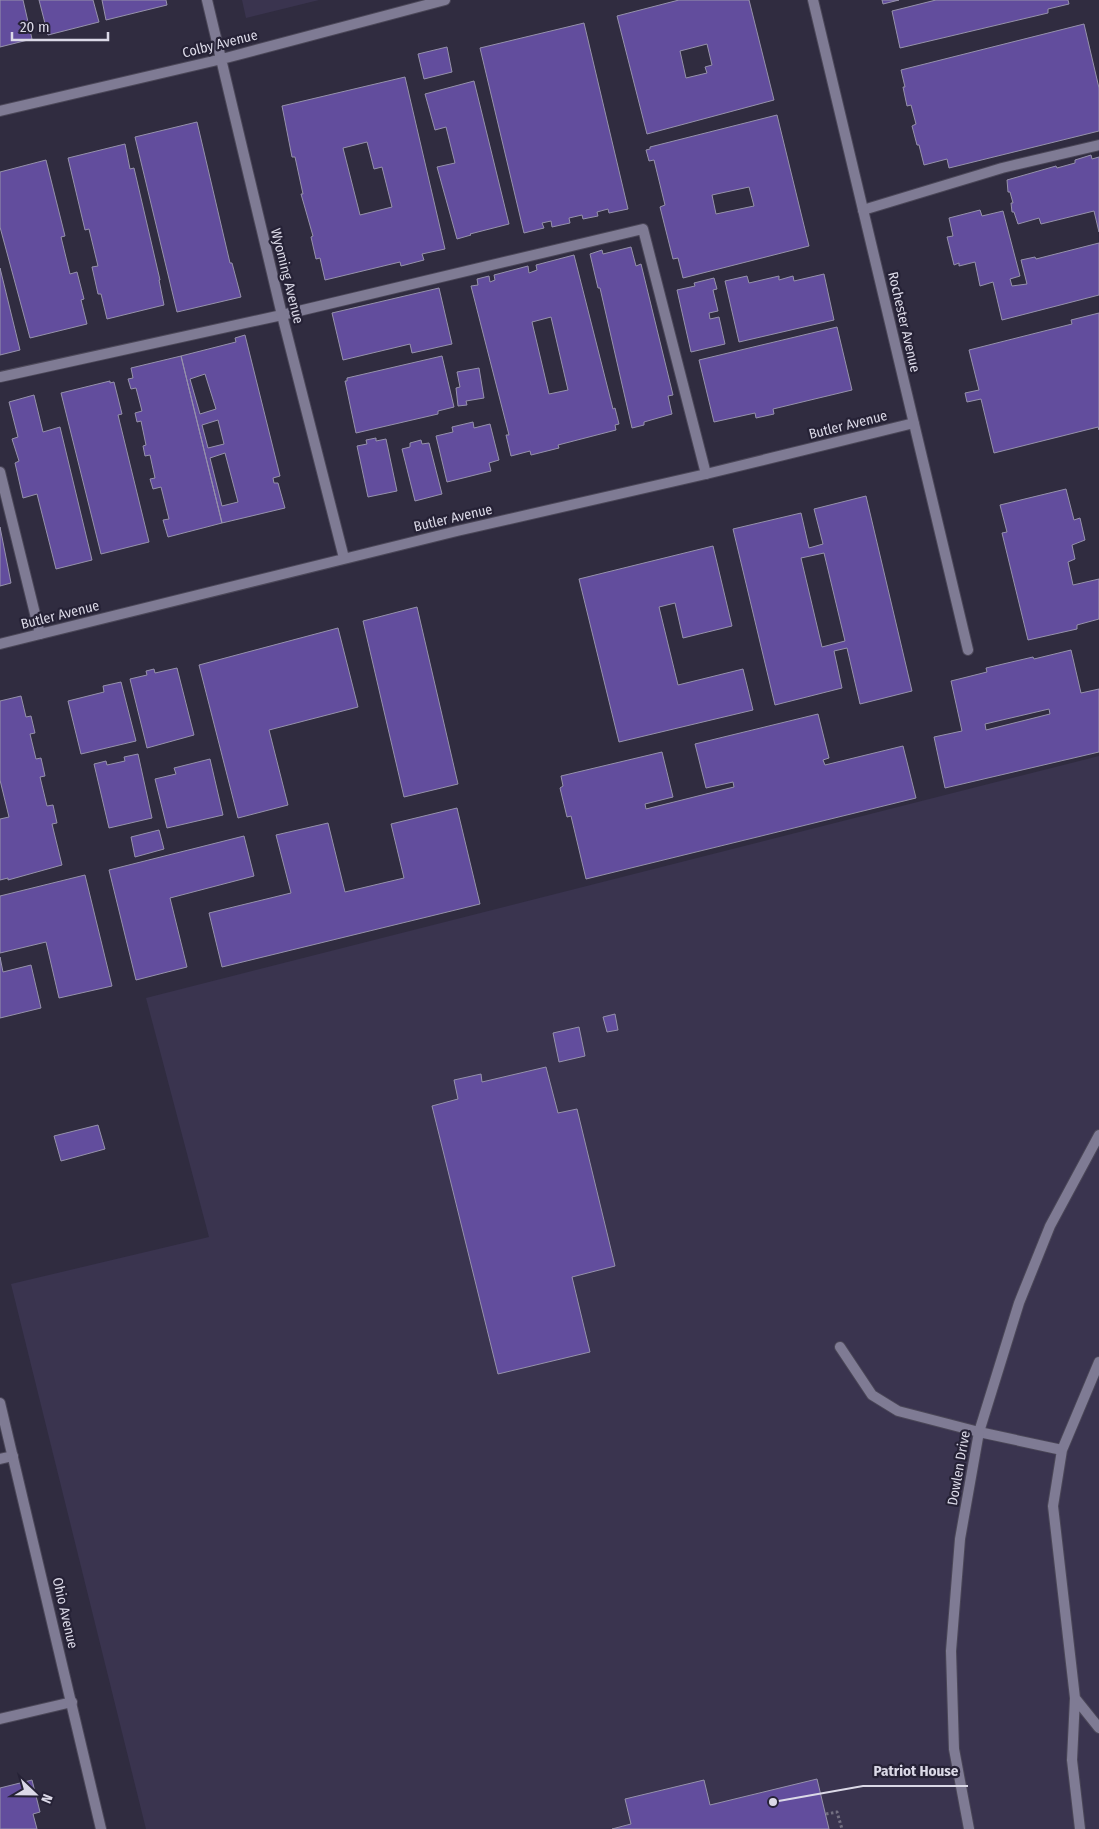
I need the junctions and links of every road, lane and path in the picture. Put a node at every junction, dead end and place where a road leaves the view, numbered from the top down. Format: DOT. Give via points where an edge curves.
graph roads {
  1 [pos="207,0"];
  2 [pos="445,0"];
  3 [pos="813,0"];
  4 [pos="412,4"];
  5 [pos="222,59"];
  6 [pos="0,111"];
  7 [pos="1099,145"];
  8 [pos="863,210"];
  9 [pos="282,315"];
  10 [pos="0,377"];
  11 [pos="914,423"];
  12 [pos="0,472"];
  13 [pos="706,474"];
  14 [pos="344,558"];
  15 [pos="40,634"];
  16 [pos="0,644"];
  17 [pos="968,650"];
  18 [pos="1099,1134"];
  19 [pos="840,1347"];
  20 [pos="1099,1362"];
  21 [pos="0,1404"];
  22 [pos="979,1432"];
  23 [pos="1062,1450"];
  24 [pos="13,1456"];
  25 [pos="0,1459"];
  26 [pos="1075,1698"];
  27 [pos="72,1702"];
  28 [pos="0,1719"];
  29 [pos="1099,1728"];
  30 [pos="826,1814"];
  31 [pos="101,1829"];
  32 [pos="842,1829"];
  33 [pos="969,1829"];
  34 [pos="1080,1829"];
  1 -- 5 [label="street, Wyoming Avenue"];
  2 -- 4 [label="street, Colby Avenue"];
  3 -- 8 [label="street, Rochester Avenue"];
  4 -- 5 [label="street, Colby Avenue"];
  5 -- 6 [label="street, Colby Avenue"];
  5 -- 9 [label="street, Wyoming Avenue"];
  7 -- 8 [label="street" via="1002,168"];
  8 -- 11 [label="street, Rochester Avenue"];
  9 -- 10 [label="street"];
  9 -- 13 [label="street" via="643,228"];
  9 -- 14 [label="street, Wyoming Avenue"];
  11 -- 13 [label="street, Butler Avenue"];
  11 -- 17 [label="street, Rochester Avenue"];
  12 -- 15 [label="street"];
  13 -- 14 [label="street, Butler Avenue"];
  14 -- 15 [label="street, Butler Avenue"];
  15 -- 16 [label="street, Butler Avenue"];
  18 -- 22 [label="street, Dowlen Drive" via="1046,1234 1019,1303"];
  19 -- 22 [label="street" via="872,1395 898,1411"];
  20 -- 23 [label="street"];
  21 -- 24 [label="street, Ohio Avenue"];
  22 -- 23 [label="street"];
  22 -- 33 [label="street, Dowlen Drive" via="960,1539 952,1651 954,1749"];
  23 -- 26 [label="street" via="1053,1506"];
  24 -- 25 [label="street"];
  24 -- 27 [label="street, Ohio Avenue"];
  26 -- 29 [label="street"];
  26 -- 34 [label="street" via="1072,1760"];
  27 -- 28 [label="street"];
  27 -- 31 [label="street, Ohio Avenue"];
  30 -- 32 [label="path" via="838,1812"];
}
